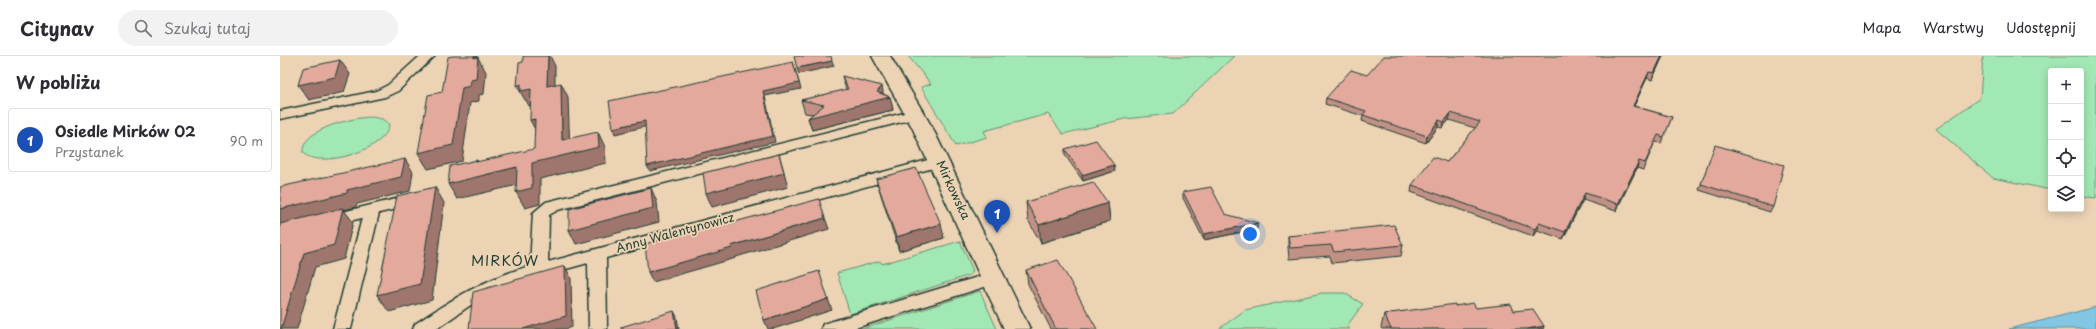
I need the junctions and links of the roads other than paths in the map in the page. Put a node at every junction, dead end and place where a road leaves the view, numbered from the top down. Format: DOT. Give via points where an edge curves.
graph roads {
  1 [pos="428,56"];
  2 [pos="881,56"];
  3 [pos="916,114"];
  4 [pos="280,115"];
  5 [pos="940,162"];
  6 [pos="412,200"];
  7 [pos="372,210"];
  8 [pos="311,226"];
  9 [pos="597,254"];
  10 [pos="539,269"];
  11 [pos="994,278"];
  12 [pos="342,329"];
  13 [pos="422,329"];
  14 [pos="598,329"];
  15 [pos="830,329"];
  16 [pos="1017,329"];
  1 -- 4 [label="street" via="393,88 380,94"];
  2 -- 3 [label="street, Mirkowska"];
  3 -- 5 [label="street, Mirkowska"];
  3 -- 10 [label="street" via="552,206 541,213"];
  5 -- 9 [label="street, Anny Walentynowicz"];
  5 -- 11 [label="street, Mirkowska"];
  6 -- 7 [label="street"];
  7 -- 8 [label="street"];
  7 -- 12 [label="street"];
  9 -- 10 [label="street, Anny Walentynowicz"];
  9 -- 14 [label="street"];
  10 -- 13 [label="street, Anny Walentynowicz" via="480,291"];
  11 -- 15 [label="street"];
  11 -- 16 [label="street, Mirkowska"];
}
